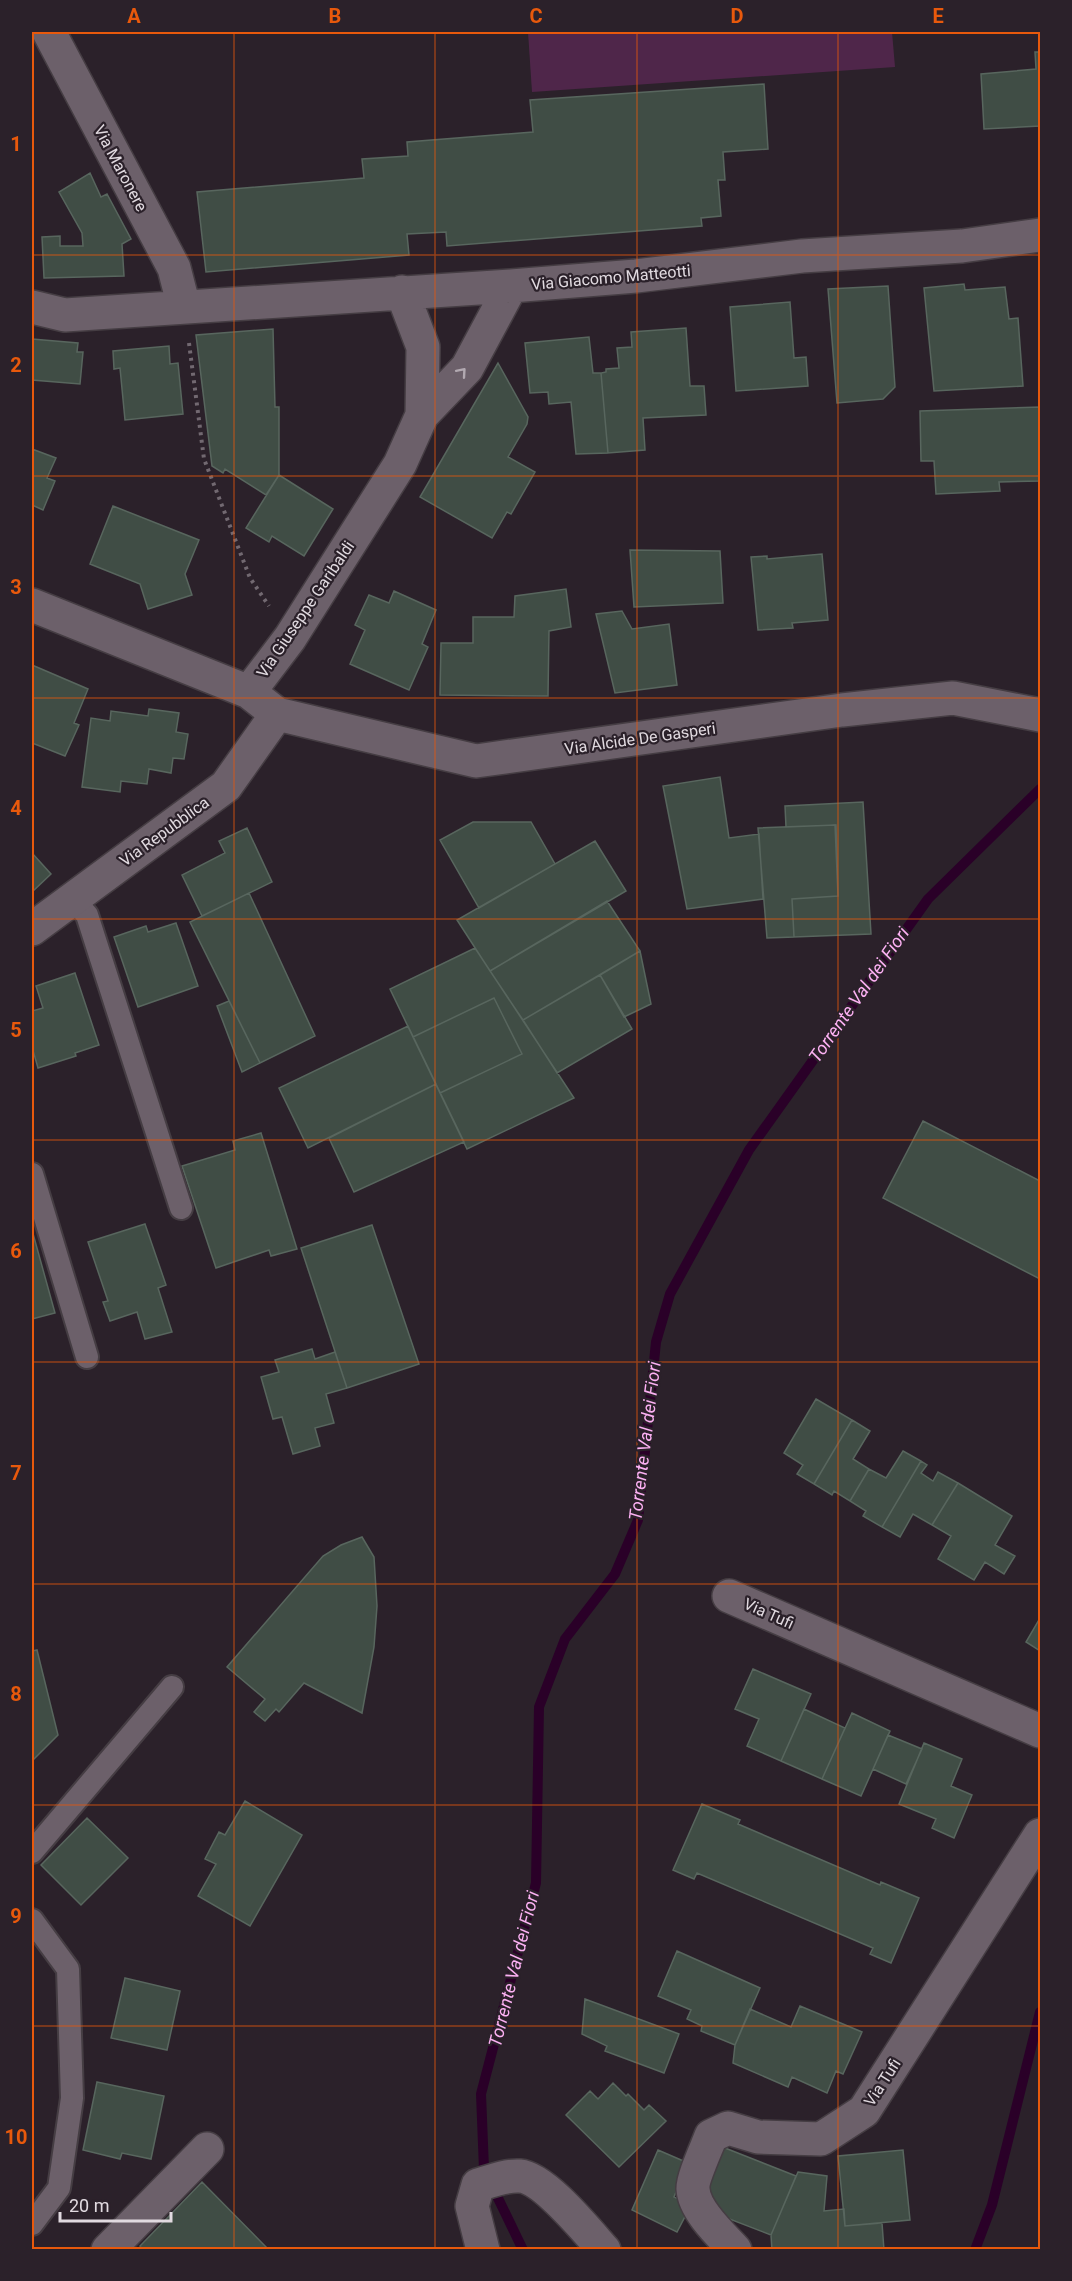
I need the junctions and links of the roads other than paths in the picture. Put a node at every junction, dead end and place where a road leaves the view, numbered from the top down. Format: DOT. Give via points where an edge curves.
graph roads {
  1 [pos="49,32"];
  2 [pos="1040,241"];
  3 [pos="511,286"];
  4 [pos="402,292"];
  5 [pos="32,307"];
  6 [pos="184,307"];
  7 [pos="422,415"];
  8 [pos="32,605"];
  9 [pos="249,692"];
  10 [pos="278,714"];
  11 [pos="1041,716"];
  12 [pos="72,899"];
  13 [pos="32,929"];
  14 [pos="32,1174"];
  15 [pos="181,1208"];
  16 [pos="87,1357"];
  17 [pos="729,1596"];
  18 [pos="172,1687"];
  19 [pos="1041,1731"];
  20 [pos="1041,1835"];
  21 [pos="32,1852"];
  22 [pos="32,1920"];
  23 [pos="207,2149"];
  24 [pos="32,2224"];
  25 [pos="108,2250"];
  26 [pos="483,2250"];
  27 [pos="604,2250"];
  28 [pos="735,2250"];
  1 -- 6 [label="street, Via Maronere" via="174,268"];
  2 -- 3 [label="street, Via Giacomo Matteotti" via="802,256"];
  3 -- 4 [label="street, Via Giacomo Matteotti"];
  7 -- 3 [label="street, Via Giuseppe Garibaldi, one-way" via="467,368"];
  4 -- 6 [label="street, Via Giacomo Matteotti"];
  4 -- 7 [label="street, Via Giuseppe Garibaldi" via="423,346"];
  5 -- 6 [label="street, Via Giacomo Matteotti" via="65,315"];
  7 -- 9 [label="street, Via Giuseppe Garibaldi" via="400,464 290,638"];
  8 -- 9 [label="street, Via Giuseppe Garibaldi"];
  9 -- 10 [label="street, Via Alcide De Gasperi"];
  10 -- 11 [label="street, Via Alcide De Gasperi" via="476,761 953,698"];
  10 -- 12 [label="street, Via Repubblica" via="226,786"];
  12 -- 13 [label="street, Via Repubblica"];
  12 -- 15 [label="lane" via="87,915"];
  14 -- 16 [label="lane"];
  17 -- 19 [label="street, Via Tufi"];
  18 -- 21 [label="lane"];
  20 -- 28 [label="street, Via Tufi" via="864,2111 821,2139 758,2137 728,2128 711,2136 692,2187 701,2209"];
  22 -- 24 [label="lane" via="68,1969 72,2098 59,2188"];
  23 -- 25 [label="street"];
  26 -- 27 [label="street" via="472,2206 490,2182 521,2176 540,2184"];
}
